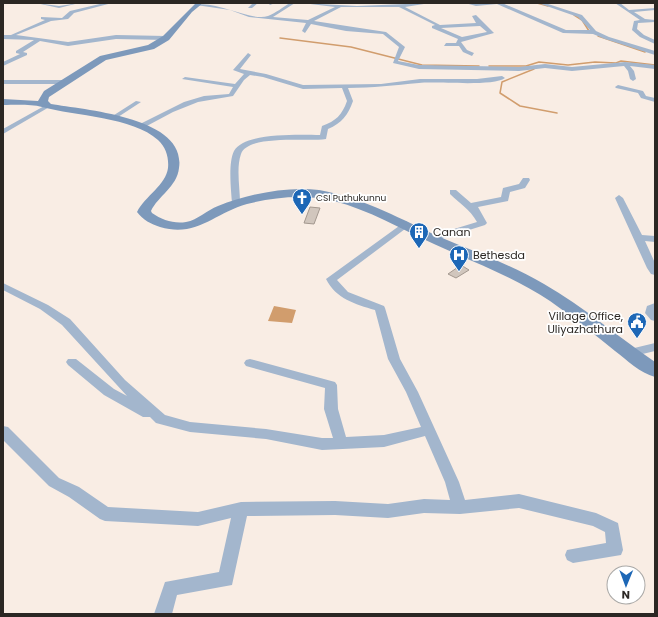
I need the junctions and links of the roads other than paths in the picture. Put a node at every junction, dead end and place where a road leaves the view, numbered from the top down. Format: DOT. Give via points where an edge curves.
graph roads {
  1 [pos="38,3"];
  2 [pos="77,3"];
  3 [pos="94,3"];
  4 [pos="110,3"];
  5 [pos="256,3"];
  6 [pos="293,3"];
  7 [pos="304,3"];
  8 [pos="348,3"];
  9 [pos="428,3"];
  10 [pos="467,3"];
  11 [pos="498,3"];
  12 [pos="540,3"];
  13 [pos="617,3"];
  14 [pos="199,4"];
  15 [pos="102,5"];
  16 [pos="250,6"];
  17 [pos="341,6"];
  18 [pos="400,6"];
  19 [pos="356,7"];
  20 [pos="655,9"];
  21 [pos="333,10"];
  22 [pos="349,11"];
  23 [pos="629,11"];
  24 [pos="343,12"];
  25 [pos="474,16"];
  26 [pos="43,18"];
  27 [pos="51,18"];
  28 [pos="268,18"];
  29 [pos="644,20"];
  30 [pos="655,21"];
  31 [pos="309,22"];
  32 [pos="481,24"];
  33 [pos="438,26"];
  34 [pos="305,30"];
  35 [pos="594,32"];
  36 [pos="3,37"];
  37 [pos="13,37"];
  38 [pos="166,38"];
  39 [pos="40,40"];
  40 [pos="3,42"];
  41 [pos="460,42"];
  42 [pos="655,42"];
  43 [pos="446,45"];
  44 [pos="655,53"];
  45 [pos="472,54"];
  46 [pos="248,55"];
  47 [pos="3,64"];
  48 [pos="624,64"];
  49 [pos="412,66"];
  50 [pos="444,66"];
  51 [pos="655,67"];
  52 [pos="406,72"];
  53 [pos="249,73"];
  54 [pos="185,78"];
  55 [pos="401,78"];
  56 [pos="502,78"];
  57 [pos="633,78"];
  58 [pos="442,81"];
  59 [pos="3,82"];
  60 [pos="63,82"];
  61 [pos="396,84"];
  62 [pos="237,86"];
  63 [pos="344,86"];
  64 [pos="618,87"];
  65 [pos="655,100"];
  66 [pos="3,102"];
  67 [pos="138,102"];
  68 [pos="46,105"];
  69 [pos="112,118"];
  70 [pos="140,126"];
  71 [pos="3,132"];
  72 [pos="526,180"];
  73 [pos="453,192"];
  74 [pos="618,198"];
  75 [pos="236,203"];
  76 [pos="473,208"];
  77 [pos="406,224"];
  78 [pos="434,238"];
  79 [pos="640,238"];
  80 [pos="655,239"];
  81 [pos="655,272"];
  82 [pos="3,286"];
  83 [pos="655,307"];
  84 [pos="655,317"];
  85 [pos="655,347"];
  86 [pos="630,353"];
  87 [pos="72,362"];
  88 [pos="250,363"];
  89 [pos="655,371"];
  90 [pos="161,419"];
  91 [pos="430,430"];
  92 [pos="3,431"];
  93 [pos="341,443"];
  94 [pos="460,507"];
  95 [pos="240,508"];
  96 [pos="573,555"];
  97 [pos="163,614"];
  1 -- 2 [label="street" via="59,7"];
  3 -- 15 [label="street"];
  4 -- 15 [label="street"];
  5 -- 16 [label="street"];
  6 -- 28 [label="street"];
  7 -- 17 [label="street"];
  8 -- 17 [label="street"];
  9 -- 18 [label="street"];
  10 -- 11 [label="street"];
  11 -- 35 [label="street" via="562,31"];
  12 -- 35 [label="street" via="580,16"];
  13 -- 23 [label="street"];
  14 -- 28 [label="street" via="222,6 249,16"];
  14 -- 38 [label="main road"];
  15 -- 27 [label="street" via="76,11 64,19"];
  17 -- 19 [label="street"];
  17 -- 21 [label="street"];
  18 -- 19 [label="street"];
  18 -- 33 [label="street"];
  19 -- 22 [label="street"];
  20 -- 23 [label="street"];
  21 -- 24 [label="street"];
  21 -- 31 [label="street"];
  23 -- 29 [label="street"];
  25 -- 32 [label="street"];
  26 -- 27 [label="street"];
  27 -- 37 [label="street"];
  28 -- 31 [label="street"];
  29 -- 30 [label="street"];
  29 -- 42 [label="street" via="636,22 634,29"];
  31 -- 34 [label="street"];
  31 -- 49 [label="street" via="384,33 402,47 395,62"];
  32 -- 33 [label="street"];
  32 -- 41 [label="street" via="491,34"];
  33 -- 41 [label="street" via="434,28"];
  35 -- 44 [label="street"];
  36 -- 37 [label="street"];
  37 -- 39 [label="street"];
  37 -- 40 [label="street"];
  38 -- 39 [label="street" via="109,37 68,44"];
  38 -- 60 [label="main road" via="146,48 103,58"];
  39 -- 47 [label="street" via="18,52 25,54"];
  41 -- 43 [label="street"];
  41 -- 45 [label="street" via="465,51"];
  46 -- 53 [label="street" via="236,70"];
  48 -- 50 [label="street" via="572,68"];
  48 -- 51 [label="street"];
  48 -- 57 [label="street" via="631,71"];
  49 -- 50 [label="street"];
  49 -- 52 [label="street"];
  50 -- 58 [label="street"];
  53 -- 62 [label="street"];
  53 -- 63 [label="street" via="303,87"];
  54 -- 62 [label="street"];
  55 -- 61 [label="street"];
  56 -- 58 [label="street"];
  58 -- 61 [label="street"];
  59 -- 60 [label="street"];
  60 -- 68 [label="main road" via="47,93 43,101"];
  61 -- 63 [label="street"];
  62 -- 70 [label="street" via="232,95 190,102"];
  63 -- 75 [label="street" via="350,101 347,112 341,121 325,128 323,137 265,139 243,145 236,159"];
  64 -- 65 [label="street" via="641,92 643,97"];
  66 -- 68 [label="main road"];
  67 -- 69 [label="street"];
  68 -- 69 [label="main road"];
  68 -- 71 [label="street"];
  69 -- 70 [label="main road"];
  70 -- 75 [label="main road" via="159,134 174,154 174,168 167,185 146,205 144,212 148,217 167,224 186,226"];
  72 -- 76 [label="street" via="522,186 506,190 505,199 477,204"];
  73 -- 76 [label="street"];
  74 -- 79 [label="street" via="622,210"];
  75 -- 77 [label="main road" via="262,197 317,194 368,207"];
  76 -- 78 [label="street" via="482,223"];
  77 -- 78 [label="main road"];
  77 -- 91 [label="street" via="330,279 333,287 380,308 394,359"];
  78 -- 86 [label="main road" via="503,267 541,288"];
  79 -- 80 [label="street"];
  79 -- 81 [label="street" via="643,251"];
  82 -- 90 [label="street" via="44,307 66,322 121,383"];
  83 -- 84 [label="street" via="651,309"];
  85 -- 86 [label="street"];
  86 -- 89 [label="main road"];
  87 -- 90 [label="street" via="109,392 135,408"];
  88 -- 93 [label="street" via="331,385 331,409"];
  90 -- 93 [label="street" via="190,427 266,434 322,444"];
  91 -- 93 [label="street" via="384,441"];
  91 -- 94 [label="street"];
  92 -- 95 [label="street" via="54,482 106,514 198,519"];
  94 -- 95 [label="street" via="424,506 388,511"];
  94 -- 96 [label="street" via="519,501 596,520 612,528 614,550"];
  95 -- 97 [label="street" via="226,579 171,588"];
}
